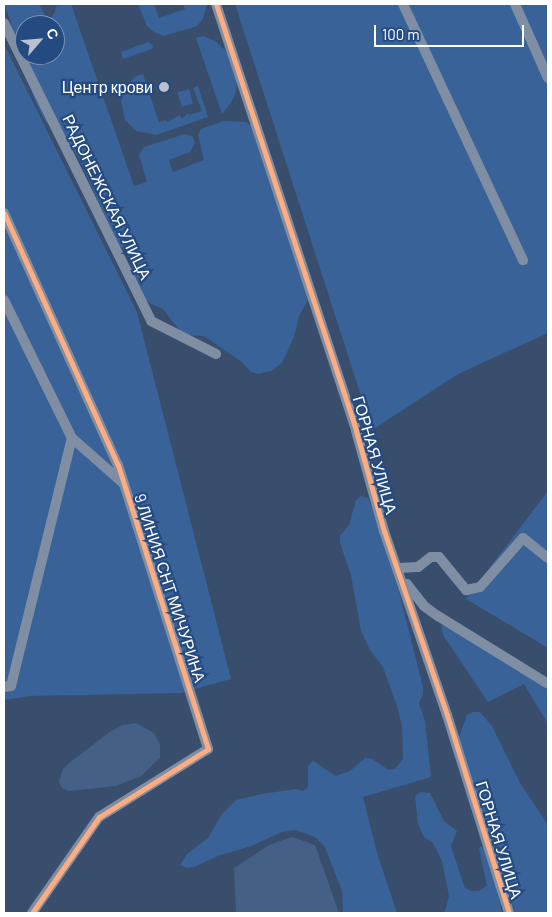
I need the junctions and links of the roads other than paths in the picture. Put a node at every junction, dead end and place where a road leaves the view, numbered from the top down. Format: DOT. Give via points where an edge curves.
graph roads {
  1 [pos="216,4"];
  2 [pos="403,4"];
  3 [pos="515,4"];
  4 [pos="4,23"];
  5 [pos="548,78"];
  6 [pos="4,213"];
  7 [pos="523,260"];
  8 [pos="4,300"];
  9 [pos="216,354"];
  10 [pos="72,438"];
  11 [pos="124,484"];
  12 [pos="548,558"];
  13 [pos="398,568"];
  14 [pos="548,684"];
  15 [pos="8,686"];
  16 [pos="32,913"];
  17 [pos="509,913"];
  1 -- 13 [label="street, ГОРНАЯ УЛИЦА"];
  2 -- 7 [label="street"];
  3 -- 5 [label="street"];
  4 -- 9 [label="street, РАДОНЕЖСКАЯ УЛИЦА" via="151,321"];
  6 -- 11 [label="street, 9 ЛИНИЯ СНТ МИЧУРИНА"];
  8 -- 10 [label="street"];
  10 -- 11 [label="street"];
  10 -- 15 [label="street"];
  11 -- 16 [label="street, 9 ЛИНИЯ СНТ МИЧУРИНА" via="208,749 99,816"];
  12 -- 13 [label="street" via="523,538 480,587 466,590 439,557 431,557 418,567"];
  13 -- 14 [label="street" via="424,606"];
  13 -- 17 [label="street, ГОРНАЯ УЛИЦА"];
}
